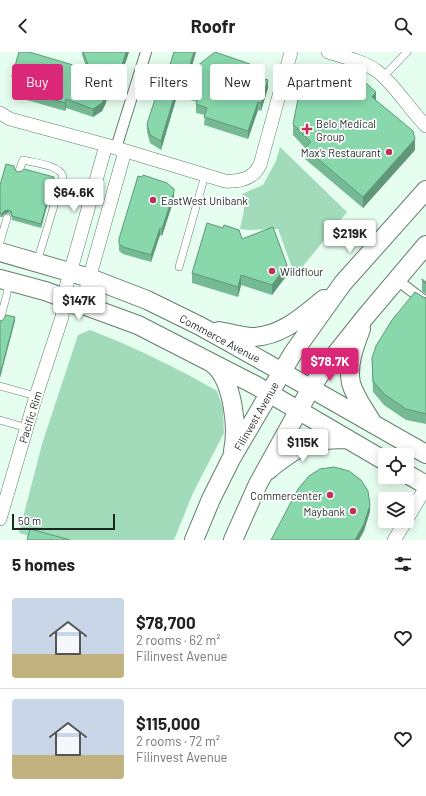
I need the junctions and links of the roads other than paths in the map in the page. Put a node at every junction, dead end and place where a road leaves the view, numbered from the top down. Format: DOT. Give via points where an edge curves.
graph roads {
  1 [pos="146,52"];
  2 [pos="291,52"];
  3 [pos="328,52"];
  4 [pos="407,52"];
  5 [pos="383,77"];
  6 [pos="0,113"];
  7 [pos="426,126"];
  8 [pos="116,148"];
  9 [pos="19,171"];
  10 [pos="205,175"];
  11 [pos="426,190"];
  12 [pos="7,218"];
  13 [pos="0,242"];
  14 [pos="426,245"];
  15 [pos="0,252"];
  16 [pos="37,262"];
  17 [pos="179,267"];
  18 [pos="70,272"];
  19 [pos="90,278"];
  20 [pos="4,280"];
  21 [pos="397,280"];
  22 [pos="343,283"];
  23 [pos="63,298"];
  24 [pos="426,302"];
  25 [pos="82,304"];
  26 [pos="366,316"];
  27 [pos="62,317"];
  28 [pos="0,320"];
  29 [pos="200,326"];
  30 [pos="209,361"];
  31 [pos="282,373"];
  32 [pos="0,386"];
  33 [pos="311,388"];
  34 [pos="269,393"];
  35 [pos="36,396"];
  36 [pos="299,410"];
  37 [pos="0,420"];
  38 [pos="374,424"];
  39 [pos="26,428"];
  40 [pos="348,439"];
  41 [pos="426,454"];
  42 [pos="378,457"];
  43 [pos="231,459"];
  44 [pos="414,478"];
  45 [pos="258,484"];
  46 [pos="426,486"];
  47 [pos="414,506"];
  48 [pos="0,519"];
  49 [pos="401,528"];
  50 [pos="194,540"];
  51 [pos="233,540"];
  52 [pos="394,540"];
  1 -- 8 [label="street"];
  2 -- 10 [label="street" via="257,172 247,179 233,181"];
  3 -- 5 [label="street" via="368,66"];
  4 -- 5 [label="lane"];
  5 -- 7 [label="street"];
  6 -- 8 [label="street" via="10,119"];
  8 -- 10 [label="street"];
  8 -- 18 [label="street, Pacific Rim"];
  8 -- 19 [label="street"];
  9 -- 16 [label="lane" via="23,160 56,168 63,176"];
  10 -- 17 [label="lane"];
  11 -- 22 [label="main road, Filinvest Avenue"];
  12 -- 13 [label="lane"];
  14 -- 21 [label="main road"];
  15 -- 16 [label="main road, Commerce Avenue"];
  16 -- 18 [label="main road, Commerce Avenue"];
  18 -- 19 [label="main road, Commerce Avenue"];
  18 -- 23 [label="street, Pacific Rim"];
  19 -- 25 [label="street"];
  19 -- 29 [label="main road, Commerce Avenue" via="147,300"];
  20 -- 23 [label="main road"];
  20 -- 28 [label="lane" via="7,294"];
  21 -- 24 [label="street"];
  21 -- 26 [label="main road"];
  22 -- 29 [label="main road" via="290,326 272,333 254,337"];
  22 -- 31 [label="main road, Filinvest Avenue" via="293,353"];
  23 -- 25 [label="main road"];
  23 -- 27 [label="street, Pacific Rim"];
  25 -- 27 [label="street"];
  25 -- 30 [label="main road" via="138,325"];
  26 -- 33 [label="main road"];
  26 -- 38 [label="main road" via="350,370 355,393"];
  27 -- 35 [label="street, Pacific Rim"];
  29 -- 31 [label="main road, Commerce Avenue"];
  30 -- 34 [label="main road"];
  30 -- 43 [label="main road" via="217,367 232,402 235,431"];
  31 -- 33 [label="main road, Commerce Avenue"];
  31 -- 34 [label="main road, Filinvest Avenue"];
  32 -- 35 [label="lane"];
  33 -- 36 [label="main road"];
  33 -- 38 [label="main road, Commerce Avenue"];
  34 -- 36 [label="main road"];
  34 -- 43 [label="main road, Filinvest Avenue"];
  35 -- 39 [label="street, Pacific Rim"];
  36 -- 40 [label="main road"];
  36 -- 45 [label="main road"];
  37 -- 39 [label="lane"];
  38 -- 41 [label="main road, Commerce Avenue"];
  39 -- 48 [label="street, Pacific Rim"];
  40 -- 42 [label="main road"];
  40 -- 45 [label="main road" via="324,439 301,447 271,467"];
  43 -- 50 [label="main road, Filinvest Avenue"];
  44 -- 46 [label="main road"];
  45 -- 51 [label="main road"];
  46 -- 47 [label="street"];
  49 -- 52 [label="street"];
}
